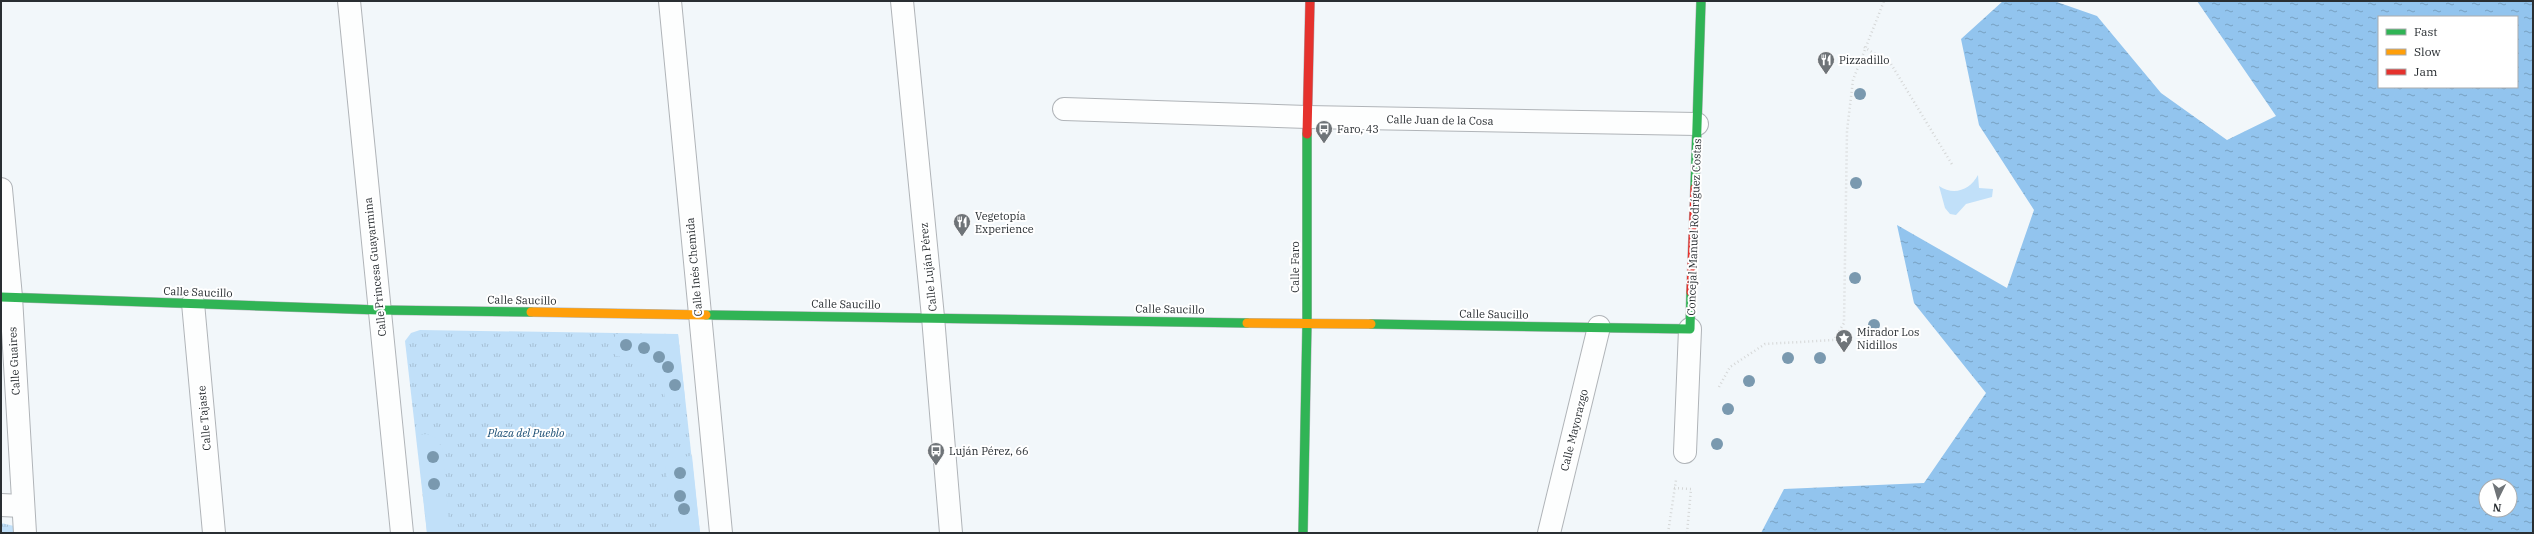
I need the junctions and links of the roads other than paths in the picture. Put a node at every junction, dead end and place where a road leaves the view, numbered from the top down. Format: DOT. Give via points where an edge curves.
graph roads {
  1 [pos="349,1"];
  2 [pos="670,1"];
  3 [pos="902,1"];
  4 [pos="1310,1"];
  5 [pos="1701,1"];
  6 [pos="1064,109"];
  7 [pos="1307,117"];
  8 [pos="1697,124"];
  9 [pos="1,189"];
  10 [pos="6,297"];
  11 [pos="193,303"];
  12 [pos="379,310"];
  13 [pos="699,314"];
  14 [pos="933,317"];
  15 [pos="1307,323"];
  16 [pos="1599,328"];
  17 [pos="1690,329"];
  18 [pos="1685,452"];
  19 [pos="12,505"];
  20 [pos="25,533"];
  21 [pos="214,533"];
  22 [pos="402,533"];
  23 [pos="720,533"];
  24 [pos="951,533"];
  25 [pos="1303,533"];
  26 [pos="1549,533"];
  1 -- 12 [label="street, Calle Princesa Guayarmina"];
  2 -- 13 [label="street, Calle Inés Chemida"];
  3 -- 14 [label="street, Calle Luján Pérez"];
  4 -- 7 [label="street, Calle Faro"];
  5 -- 8 [label="street, Concejal Manuel Rodríguez Costas"];
  6 -- 7 [label="street, Calle Juan de la Cosa"];
  7 -- 8 [label="street, Calle Juan de la Cosa"];
  7 -- 15 [label="street, Calle Faro"];
  8 -- 17 [label="street, Concejal Manuel Rodríguez Costas"];
  9 -- 10 [label="street, Calle Guaires"];
  10 -- 11 [label="street, Calle Saucillo"];
  10 -- 19 [label="street, Calle Guaires"];
  11 -- 12 [label="street, Calle Saucillo"];
  11 -- 21 [label="street, Calle Tajaste"];
  12 -- 13 [label="street, Calle Saucillo"];
  12 -- 22 [label="street, Calle Princesa Guayarmina"];
  13 -- 14 [label="street, Calle Saucillo"];
  13 -- 23 [label="street, Calle Inés Chemida"];
  14 -- 15 [label="street, Calle Saucillo"];
  14 -- 24 [label="street, Calle Luján Pérez"];
  15 -- 16 [label="street, Calle Saucillo"];
  15 -- 25 [label="street, Calle Faro"];
  16 -- 17 [label="street, Calle Saucillo"];
  16 -- 26 [label="street, Calle Mayorazgo"];
  17 -- 18 [label="street, Concejal Manuel Rodríguez Costas"];
  19 -- 20 [label="street, Calle Guaires"];
}
